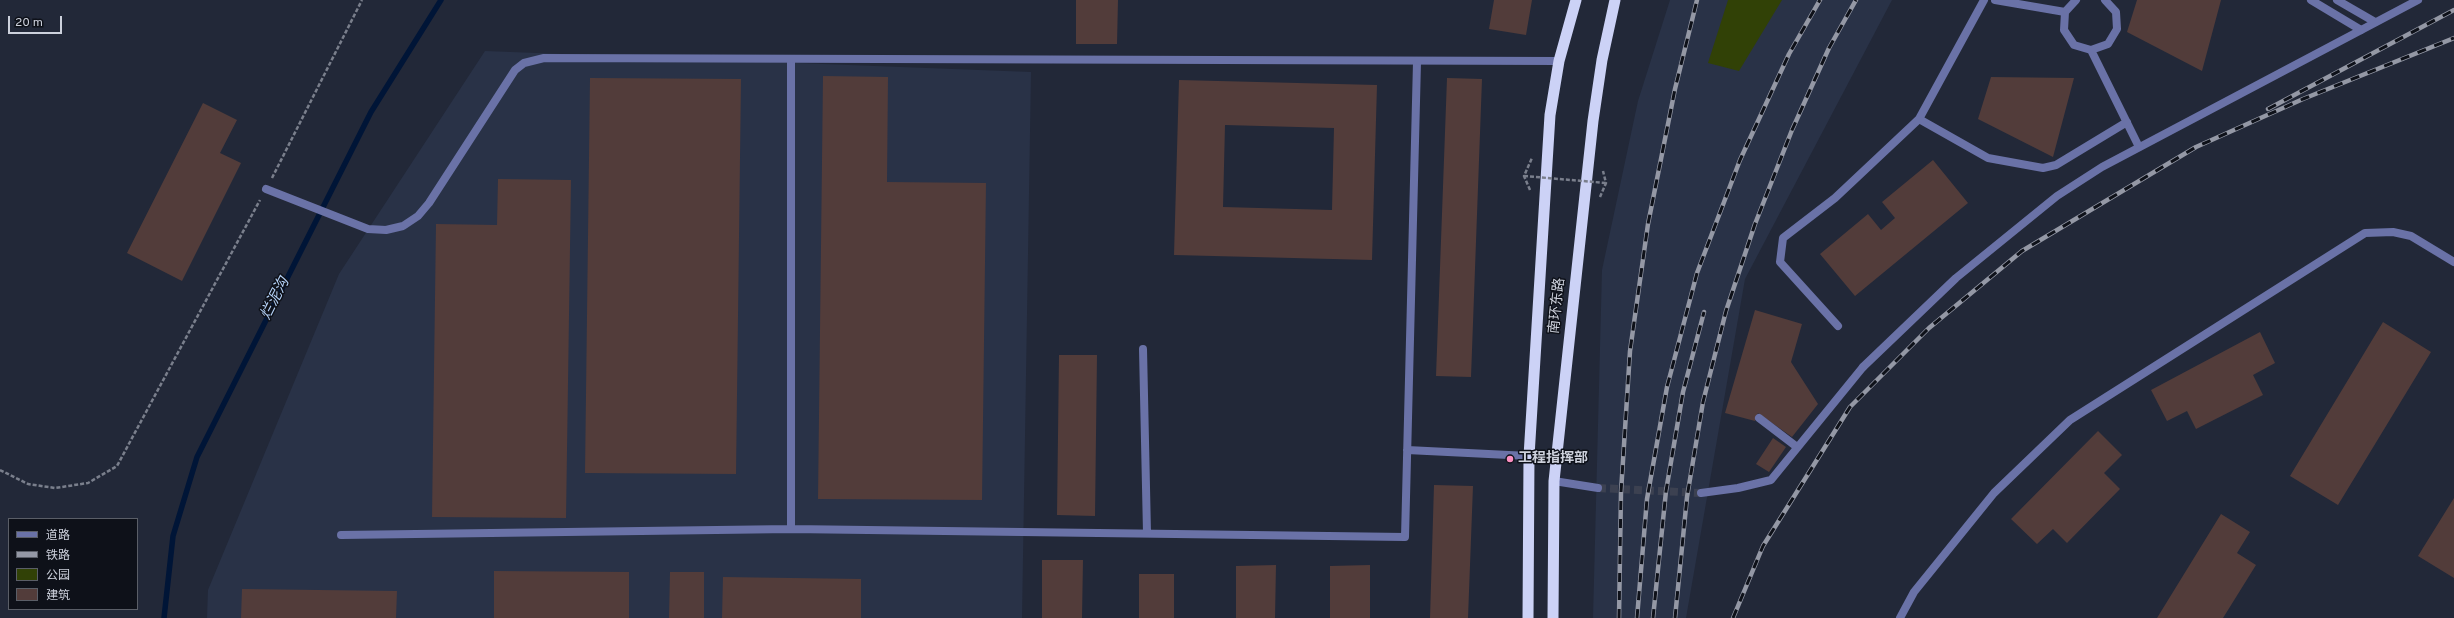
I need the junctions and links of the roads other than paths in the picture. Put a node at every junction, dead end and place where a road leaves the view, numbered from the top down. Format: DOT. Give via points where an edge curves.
graph roads {
  1 [pos="1576,0"];
  2 [pos="1615,0"];
  3 [pos="1984,0"];
  4 [pos="1995,0"];
  5 [pos="2076,0"];
  6 [pos="2105,0"];
  7 [pos="2312,0"];
  8 [pos="2337,0"];
  9 [pos="2418,0"];
  10 [pos="2065,12"];
  11 [pos="2375,22"];
  12 [pos="2361,30"];
  13 [pos="2091,50"];
  14 [pos="791,59"];
  15 [pos="1559,61"];
  16 [pos="1417,62"];
  17 [pos="1920,119"];
  18 [pos="2127,122"];
  19 [pos="2139,147"];
  20 [pos="266,189"];
  21 [pos="2454,262"];
  22 [pos="1838,326"];
  23 [pos="1143,349"];
  24 [pos="1759,418"];
  25 [pos="1797,447"];
  26 [pos="1407,450"];
  27 [pos="1529,456"];
  28 [pos="1554,481"];
  29 [pos="1598,488"];
  30 [pos="1701,493"];
  31 [pos="791,529"];
  32 [pos="1147,533"];
  33 [pos="341,535"];
  34 [pos="1528,618"];
  35 [pos="1553,618"];
  36 [pos="1900,618"];
  1 -- 15 [label="highway, 南环东路"];
  2 -- 28 [label="highway, 南环东路" via="1602,60 1594,121"];
  3 -- 17 [label="street"];
  4 -- 10 [label="street"];
  5 -- 10 [label="street"];
  6 -- 13 [label="street" via="2116,12 2117,29 2108,44"];
  7 -- 12 [label="street"];
  8 -- 11 [label="street"];
  9 -- 11 [label="street"];
  10 -- 13 [label="street" via="2064,30 2068,38 2074,45"];
  11 -- 12 [label="street"];
  12 -- 19 [label="street"];
  13 -- 18 [label="street"];
  14 -- 16 [label="street"];
  14 -- 20 [label="street" via="534,59 515,70 429,203 418,216 403,226 386,230 368,229"];
  14 -- 31 [label="street"];
  15 -- 16 [label="street"];
  15 -- 27 [label="highway, 南环东路" via="1550,115"];
  16 -- 26 [label="street"];
  17 -- 18 [label="street" via="1988,158 2043,168 2056,166"];
  17 -- 22 [label="street" via="1834,198 1783,238 1780,262"];
  18 -- 19 [label="street"];
  19 -- 25 [label="street" via="2057,196 1956,278 1863,368"];
  21 -- 36 [label="street" via="2410,236 2392,232 2365,233 2070,420 1994,493 1914,592"];
  23 -- 32 [label="street"];
  24 -- 25 [label="street"];
  25 -- 30 [label="street" via="1771,480"];
  26 -- 27 [label="street"];
  26 -- 32 [label="street" via="1405,537"];
  27 -- 34 [label="highway, 南环东路"];
  28 -- 29 [label="street"];
  28 -- 35 [label="highway, 南环东路"];
  31 -- 32 [label="street"];
  31 -- 33 [label="street"];
}
